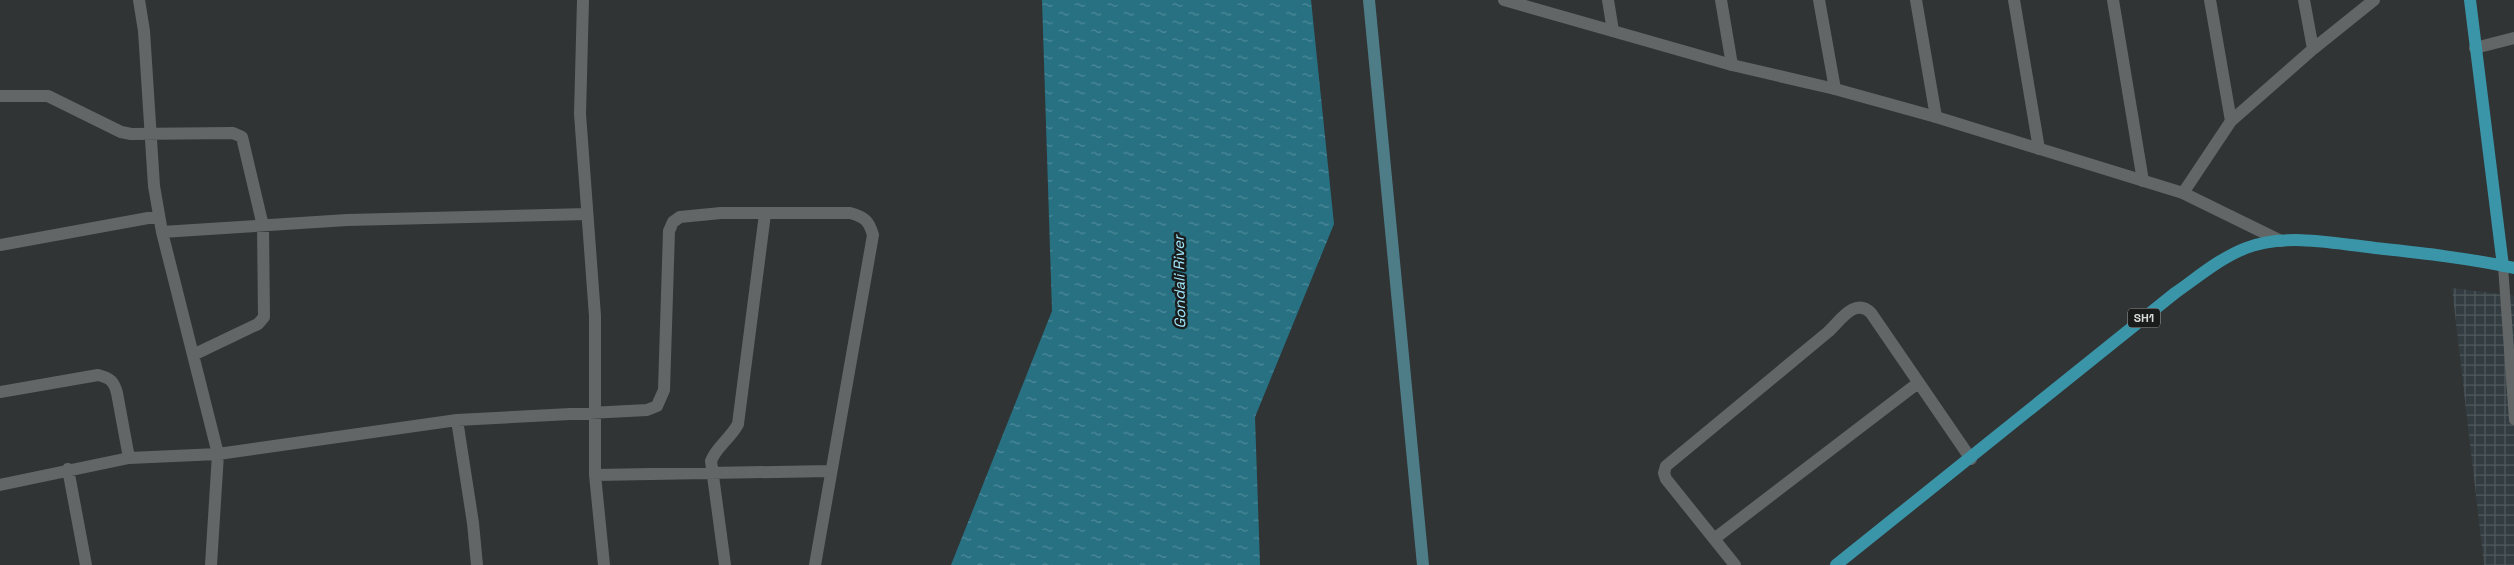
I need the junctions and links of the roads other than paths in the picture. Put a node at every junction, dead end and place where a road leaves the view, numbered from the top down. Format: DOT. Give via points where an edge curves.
graph roads {
  1 [pos="140,0"];
  2 [pos="583,0"];
  3 [pos="1369,0"];
  4 [pos="1504,0"];
  5 [pos="1608,0"];
  6 [pos="1721,0"];
  7 [pos="1819,0"];
  8 [pos="1916,0"];
  9 [pos="2014,0"];
  10 [pos="2113,0"];
  11 [pos="2210,0"];
  12 [pos="2304,0"];
  13 [pos="2374,0"];
  14 [pos="2470,0"];
  15 [pos="1613,31"];
  16 [pos="2514,38"];
  17 [pos="2475,48"];
  18 [pos="2313,50"];
  19 [pos="1732,65"];
  20 [pos="1835,88"];
  21 [pos="0,96"];
  22 [pos="1936,117"];
  23 [pos="2231,121"];
  24 [pos="150,135"];
  25 [pos="2039,149"];
  26 [pos="2143,181"];
  27 [pos="2183,193"];
  28 [pos="587,214"];
  29 [pos="765,214"];
  30 [pos="159,216"];
  31 [pos="264,226"];
  32 [pos="162,232"];
  33 [pos="2281,241"];
  34 [pos="0,245"];
  35 [pos="2509,267"];
  36 [pos="193,355"];
  37 [pos="1918,382"];
  38 [pos="0,392"];
  39 [pos="595,412"];
  40 [pos="457,420"];
  41 [pos="2514,420"];
  42 [pos="218,454"];
  43 [pos="129,458"];
  44 [pos="1971,458"];
  45 [pos="68,469"];
  46 [pos="830,471"];
  47 [pos="711,472"];
  48 [pos="595,475"];
  49 [pos="0,485"];
  50 [pos="1714,539"];
  51 [pos="86,565"];
  52 [pos="211,565"];
  53 [pos="477,565"];
  54 [pos="604,565"];
  55 [pos="725,565"];
  56 [pos="815,565"];
  57 [pos="1423,565"];
  58 [pos="1736,565"];
  59 [pos="1836,565"];
  1 -- 24 [label="street"];
  2 -- 28 [label="street" via="580,114"];
  3 -- 57 [label="main road"];
  4 -- 15 [label="street"];
  5 -- 15 [label="street"];
  6 -- 19 [label="street"];
  7 -- 20 [label="street"];
  8 -- 22 [label="street"];
  9 -- 25 [label="street"];
  10 -- 26 [label="street"];
  11 -- 23 [label="street"];
  12 -- 18 [label="street"];
  13 -- 18 [label="street"];
  14 -- 17 [label="main road"];
  15 -- 19 [label="street"];
  16 -- 17 [label="street"];
  17 -- 35 [label="main road"];
  18 -- 23 [label="street"];
  19 -- 20 [label="street"];
  20 -- 22 [label="street"];
  21 -- 24 [label="street" via="48,96 121,132"];
  22 -- 25 [label="street"];
  23 -- 27 [label="street"];
  24 -- 30 [label="street"];
  24 -- 31 [label="street" via="233,133 242,137"];
  25 -- 26 [label="street"];
  26 -- 27 [label="street"];
  27 -- 33 [label="street"];
  28 -- 31 [label="street" via="347,220"];
  28 -- 39 [label="street" via="595,316"];
  29 -- 39 [label="street" via="721,213 680,217 673,222 669,231 664,390 661,399 657,406 647,410"];
  29 -- 46 [label="street" via="850,213 862,216 870,223 873,235"];
  29 -- 47 [label="street" via="738,424 733,435 714,454"];
  30 -- 32 [label="street"];
  30 -- 34 [label="street"];
  31 -- 32 [label="street"];
  31 -- 36 [label="street" via="264,317 258,324"];
  32 -- 36 [label="street"];
  33 -- 35 [label="main road, SH1" via="2356,245"];
  33 -- 44 [label="main road, SH1" via="2247,248 2221,261 2175,293"];
  35 -- 41 [label="lane"];
  36 -- 42 [label="street"];
  37 -- 44 [label="street"];
  37 -- 50 [label="street"];
  37 -- 50 [label="street" via="1871,313 1858,306 1851,310 1666,466 1666,479"];
  38 -- 43 [label="street" via="98,375 108,377 117,393"];
  39 -- 40 [label="street"];
  39 -- 48 [label="street"];
  40 -- 42 [label="street"];
  40 -- 53 [label="street"];
  42 -- 43 [label="street"];
  42 -- 52 [label="street"];
  43 -- 45 [label="street"];
  44 -- 59 [label="main road, SH1"];
  45 -- 49 [label="street"];
  45 -- 51 [label="street"];
  46 -- 47 [label="street"];
  46 -- 56 [label="street"];
  47 -- 48 [label="street"];
  47 -- 55 [label="street"];
  48 -- 54 [label="street"];
  50 -- 58 [label="street"];
}
